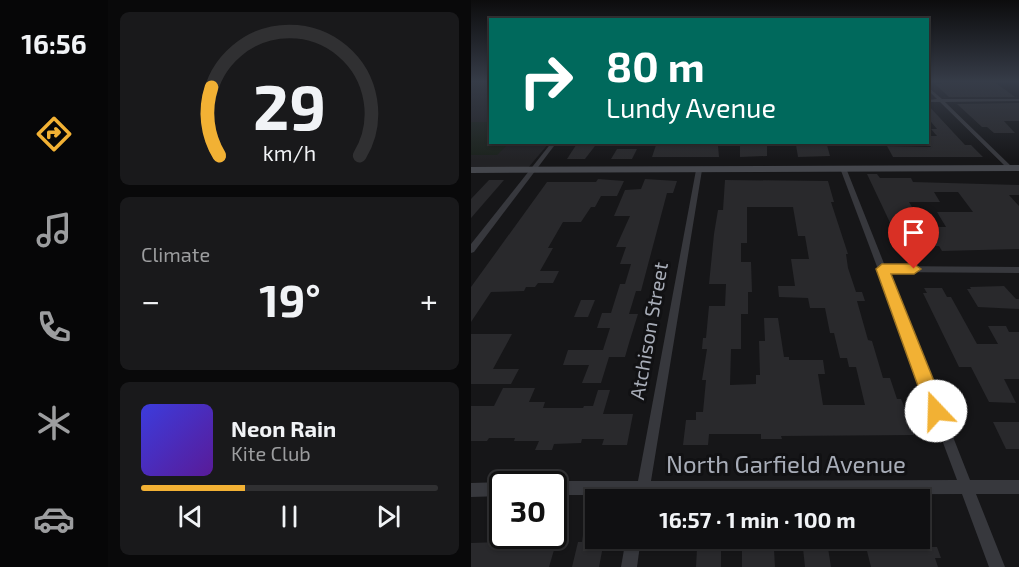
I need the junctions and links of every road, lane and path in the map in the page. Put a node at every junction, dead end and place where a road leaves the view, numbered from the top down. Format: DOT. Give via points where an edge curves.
graph roads {
  1 [pos="949,107"];
  2 [pos="553,144"];
  3 [pos="843,168"];
  4 [pos="1015,168"];
  5 [pos="471,170"];
  6 [pos="533,170"];
  7 [pos="699,170"];
  8 [pos="471,250"];
  9 [pos="882,269"];
  10 [pos="1019,270"];
  11 [pos="966,487"];
  12 [pos="1019,487"];
  13 [pos="471,489"];
  14 [pos="489,489"];
  15 [pos="567,489"];
  16 [pos="643,489"];
  17 [pos="858,489"];
  18 [pos="585,490"];
  19 [pos="632,549"];
  20 [pos="629,567"];
  21 [pos="997,567"];
  1 -- 4 [label="street"];
  2 -- 6 [label="street"];
  3 -- 4 [label="street"];
  3 -- 7 [label="street"];
  3 -- 9 [label="street"];
  5 -- 6 [label="street"];
  6 -- 7 [label="street"];
  6 -- 8 [label="street"];
  7 -- 16 [label="street, Atchison Street"];
  9 -- 10 [label="street"];
  9 -- 11 [label="street"];
  11 -- 12 [label="street, North Garfield Avenue"];
  11 -- 17 [label="street, North Garfield Avenue"];
  11 -- 21 [label="street"];
  13 -- 14 [label="street"];
  15 -- 18 [label="street, North Garfield Avenue"];
  19 -- 20 [label="street"];
}
